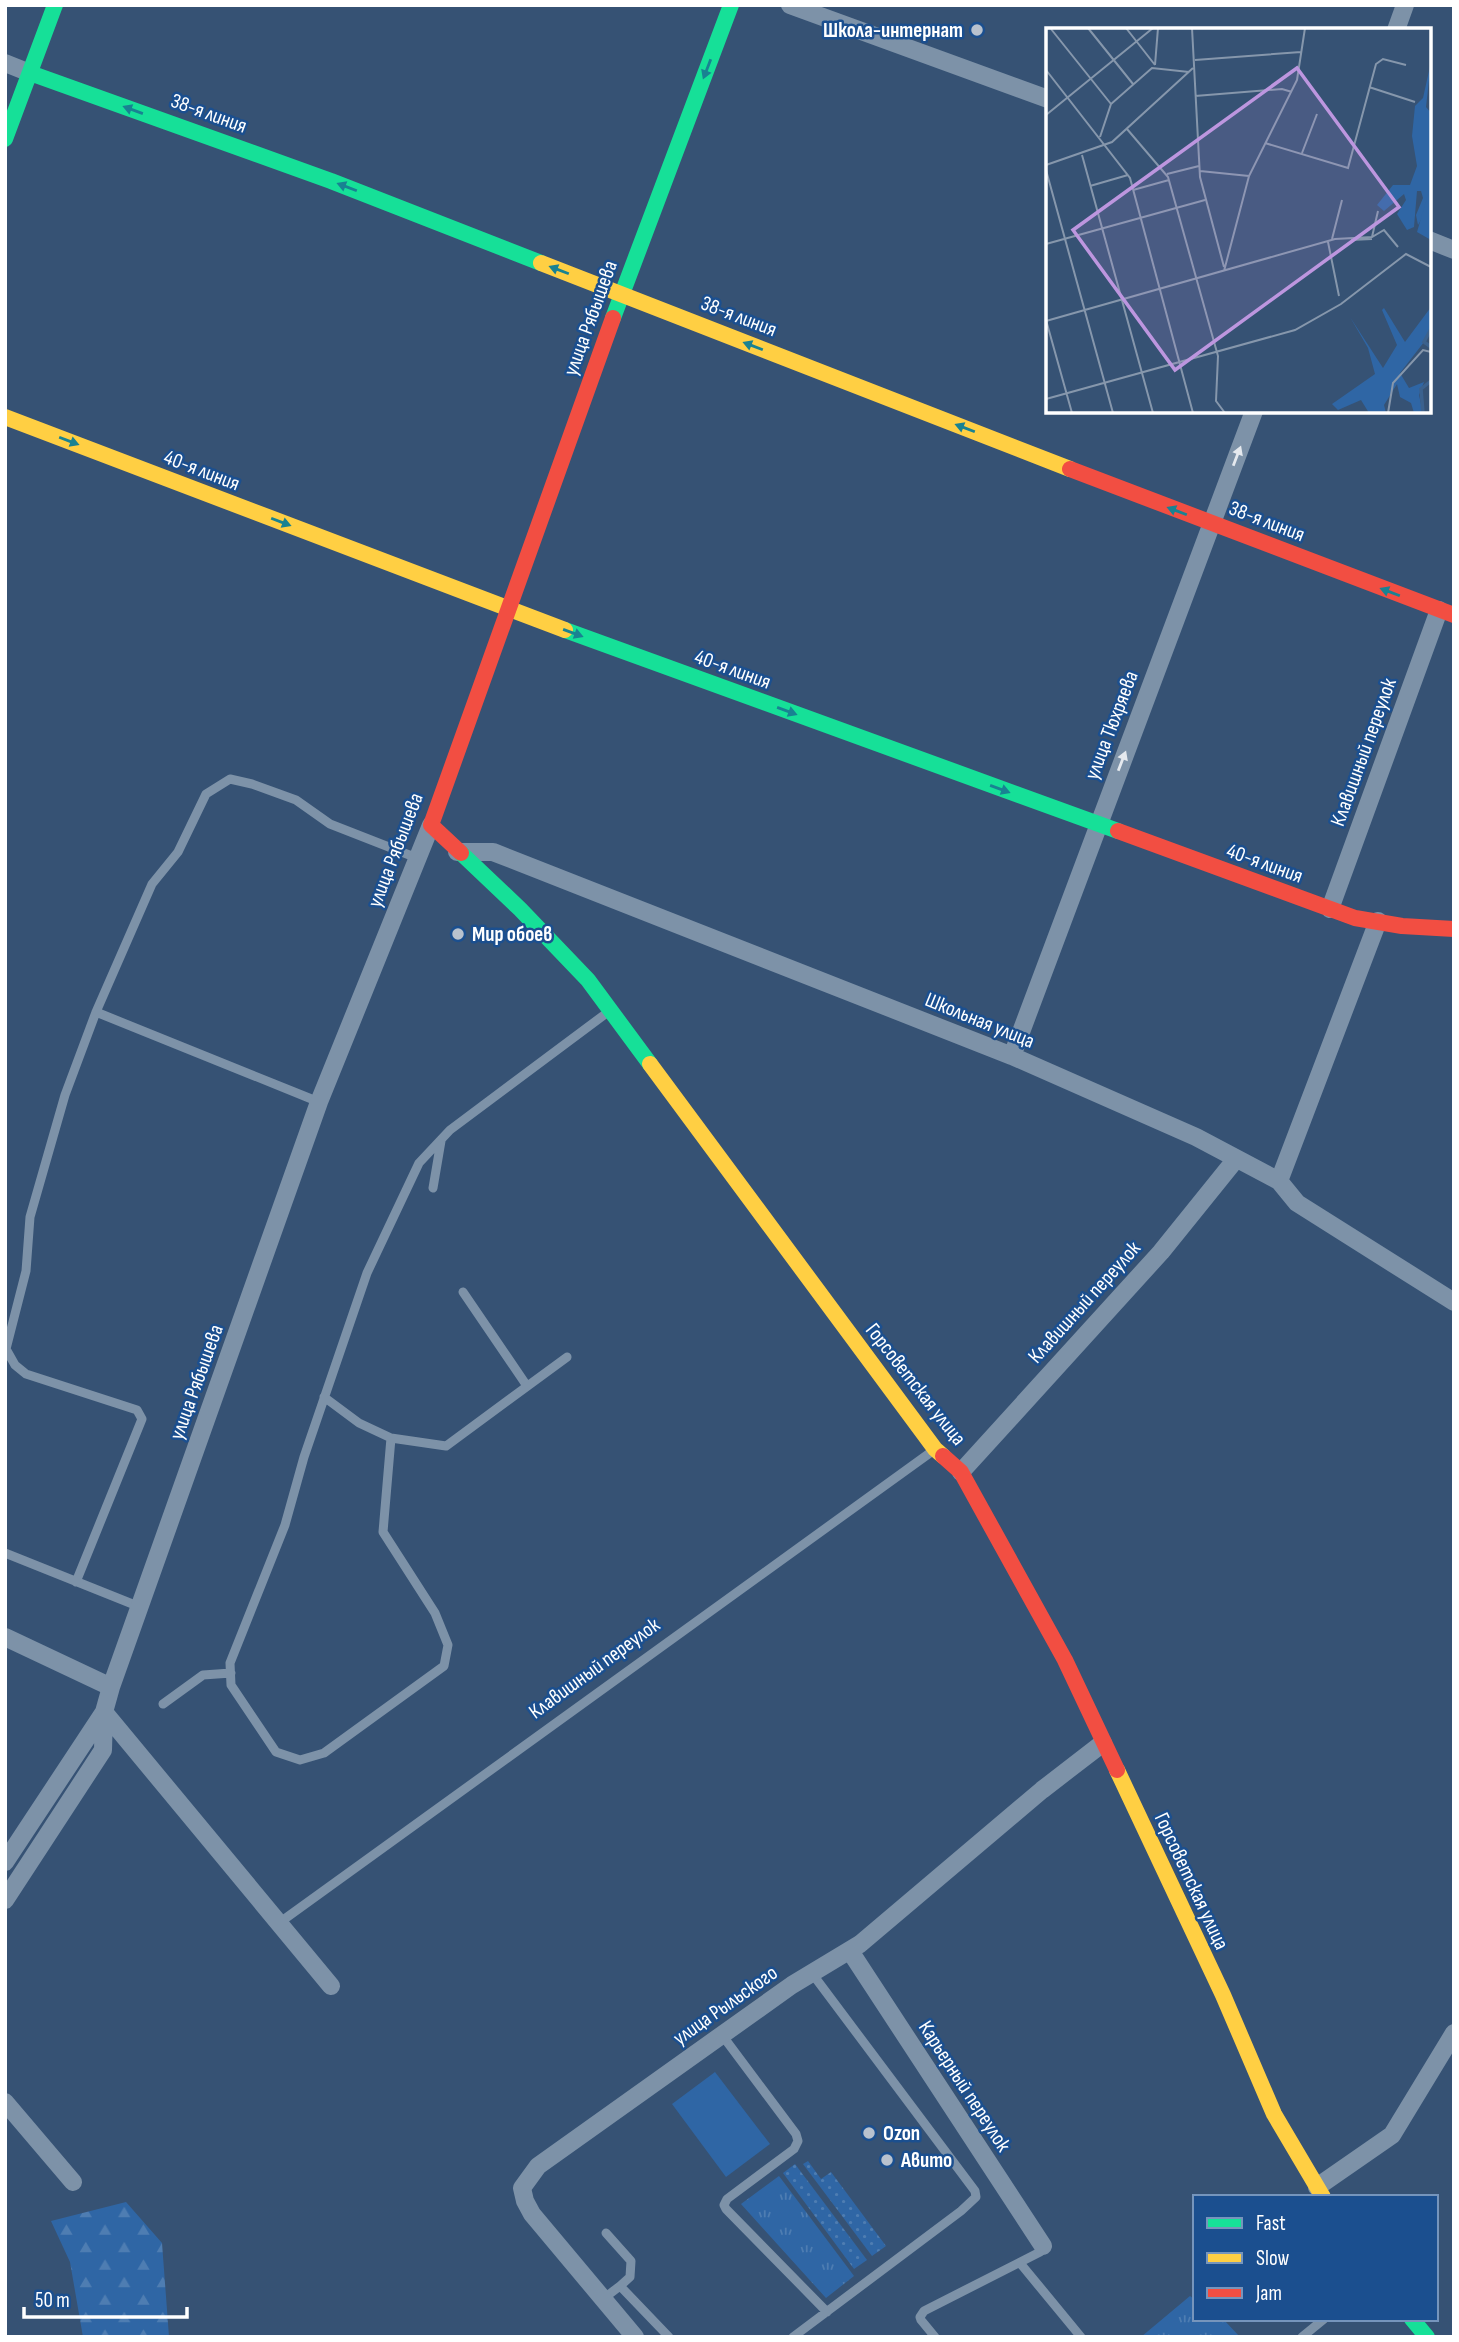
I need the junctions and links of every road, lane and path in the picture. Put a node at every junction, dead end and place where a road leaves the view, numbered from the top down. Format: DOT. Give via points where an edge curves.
graph roads {
  1 [pos="55,5"];
  2 [pos="731,5"];
  3 [pos="790,5"];
  4 [pos="1405,5"];
  5 [pos="1397,28"];
  6 [pos="5,63"];
  7 [pos="30,73"];
  8 [pos="1046,98"];
  9 [pos="5,139"];
  10 [pos="1431,241"];
  11 [pos="1454,250"];
  12 [pos="622,295"];
  13 [pos="1253,413"];
  14 [pos="5,417"];
  15 [pos="1211,524"];
  16 [pos="509,609"];
  17 [pos="1446,613"];
  18 [pos="431,825"];
  19 [pos="1097,825"];
  20 [pos="457,852"];
  21 [pos="417,858"];
  22 [pos="1330,909"];
  23 [pos="1378,922"];
  24 [pos="1454,929"];
  25 [pos="611,1010"];
  26 [pos="96,1012"];
  27 [pos="1013,1056"];
  28 [pos="319,1102"];
  29 [pos="441,1139"];
  30 [pos="1236,1159"];
  31 [pos="1279,1181"];
  32 [pos="433,1188"];
  33 [pos="463,1292"];
  34 [pos="1454,1302"];
  35 [pos="567,1357"];
  36 [pos="527,1386"];
  37 [pos="324,1397"];
  38 [pos="391,1438"];
  39 [pos="935,1449"];
  40 [pos="961,1472"];
  41 [pos="5,1553"];
  42 [pos="76,1582"];
  43 [pos="140,1607"];
  44 [pos="5,1637"];
  45 [pos="230,1673"];
  46 [pos="111,1687"];
  47 [pos="163,1704"];
  48 [pos="104,1712"];
  49 [pos="1103,1743"];
  50 [pos="37,1814"];
  51 [pos="53,1826"];
  52 [pos="5,1862"];
  53 [pos="5,1900"];
  54 [pos="279,1923"];
  55 [pos="850,1951"];
  56 [pos="811,1972"];
  57 [pos="331,1986"];
  58 [pos="1454,2033"];
  59 [pos="722,2035"];
  60 [pos="5,2102"];
  61 [pos="73,2182"];
  62 [pos="1320,2192"];
  63 [pos="606,2233"];
  64 [pos="1043,2246"];
  65 [pos="1020,2263"];
  66 [pos="620,2286"];
  67 [pos="603,2299"];
  68 [pos="827,2312"];
  69 [pos="1322,2321"];
  70 [pos="635,2337"];
  71 [pos="669,2337"];
  72 [pos="793,2337"];
  73 [pos="935,2337"];
  74 [pos="1081,2337"];
  75 [pos="1302,2337"];
  1 -- 7 [label="street"];
  2 -- 12 [label="street, улица Рябышева, one-way"];
  3 -- 8 [label="street"];
  4 -- 5 [label="street"];
  6 -- 7 [label="street, 38-я линия"];
  7 -- 9 [label="street"];
  12 -- 7 [label="street, 38-я линия, one-way" via="331,181"];
  10 -- 11 [label="street"];
  15 -- 12 [label="street, 38-я линия, one-way"];
  12 -- 16 [label="street, улица Рябышева"];
  15 -- 13 [label="street, улица Тюхряева, one-way"];
  14 -- 16 [label="street, 40-я линия, one-way"];
  17 -- 15 [label="street, 38-я линия, one-way"];
  19 -- 15 [label="street, улица Тюхряева, one-way"];
  16 -- 18 [label="street, улица Рябышева"];
  16 -- 19 [label="street, 40-я линия, one-way"];
  17 -- 22 [label="street, Клавишный переулок"];
  18 -- 20 [label="street, Горсоветская улица"];
  18 -- 21 [label="street, улица Рябышева"];
  19 -- 22 [label="street, 40-я линия"];
  19 -- 27 [label="street, улица Тюхряева"];
  20 -- 25 [label="street, Горсоветская улица" via="520,909"];
  20 -- 27 [label="street, Школьная улица" via="493,852"];
  21 -- 26 [label="lane" via="330,824 296,800 230,779 206,794 178,852 152,884"];
  21 -- 28 [label="street, улица Рябышева"];
  22 -- 23 [label="street, 40-я линия"];
  23 -- 24 [label="street, 40-я линия"];
  23 -- 31 [label="street"];
  25 -- 29 [label="lane"];
  25 -- 39 [label="street, Горсоветская улица"];
  26 -- 28 [label="lane"];
  26 -- 42 [label="lane" via="65,1095 30,1217 26,1271 6,1349 26,1374 137,1410 142,1419"];
  27 -- 30 [label="street, Школьная улица"];
  28 -- 43 [label="street, улица Рябышева"];
  29 -- 32 [label="lane"];
  29 -- 37 [label="lane" via="419,1163 367,1273"];
  30 -- 31 [label="street, Школьная улица"];
  30 -- 40 [label="street, Клавишный переулок" via="1161,1252"];
  31 -- 34 [label="street, Школьная улица" via="1297,1203"];
  33 -- 36 [label="lane"];
  35 -- 36 [label="lane"];
  36 -- 38 [label="lane" via="446,1446"];
  37 -- 38 [label="lane" via="359,1423"];
  37 -- 45 [label="lane" via="285,1525"];
  38 -- 45 [label="lane" via="383,1532 435,1614 447,1645 444,1665 324,1753 300,1760 276,1752 231,1685"];
  39 -- 40 [label="street, Горсоветская улица"];
  39 -- 54 [label="lane, Клавишный переулок"];
  40 -- 49 [label="street, Горсоветская улица" via="1065,1660"];
  41 -- 42 [label="lane"];
  42 -- 43 [label="lane"];
  43 -- 46 [label="street, улица Рябышева"];
  44 -- 46 [label="street"];
  45 -- 47 [label="lane" via="203,1675"];
  46 -- 48 [label="street, улица Рябышева"];
  48 -- 50 [label="street, улица Рябышева"];
  48 -- 51 [label="street, улица Рябышева" via="103,1750"];
  48 -- 54 [label="street"];
  49 -- 55 [label="street, улица Рыльского"];
  49 -- 62 [label="street, Горсоветская улица" via="1274,2114"];
  50 -- 51 [label="street"];
  50 -- 52 [label="street, улица Рябышева"];
  51 -- 53 [label="street, улица Рябышева"];
  54 -- 57 [label="street"];
  55 -- 56 [label="street, улица Рыльского"];
  55 -- 64 [label="street, Карьерный переулок"];
  56 -- 59 [label="street, улица Рыльского"];
  56 -- 68 [label="lane" via="976,2197"];
  58 -- 62 [label="street" via="1392,2135"];
  59 -- 67 [label="street, улица Рыльского" via="538,2166 522,2188 532,2214"];
  59 -- 68 [label="lane" via="798,2141 724,2205"];
  60 -- 61 [label="street"];
  63 -- 66 [label="lane" via="631,2261 630,2277"];
  64 -- 65 [label="lane"];
  65 -- 73 [label="lane" via="923,2311 921,2320"];
  65 -- 74 [label="lane"];
  66 -- 67 [label="lane"];
  66 -- 71 [label="lane"];
  67 -- 70 [label="street, улица Рыльского"];
  68 -- 72 [label="lane"];
  69 -- 75 [label="lane"];
}
